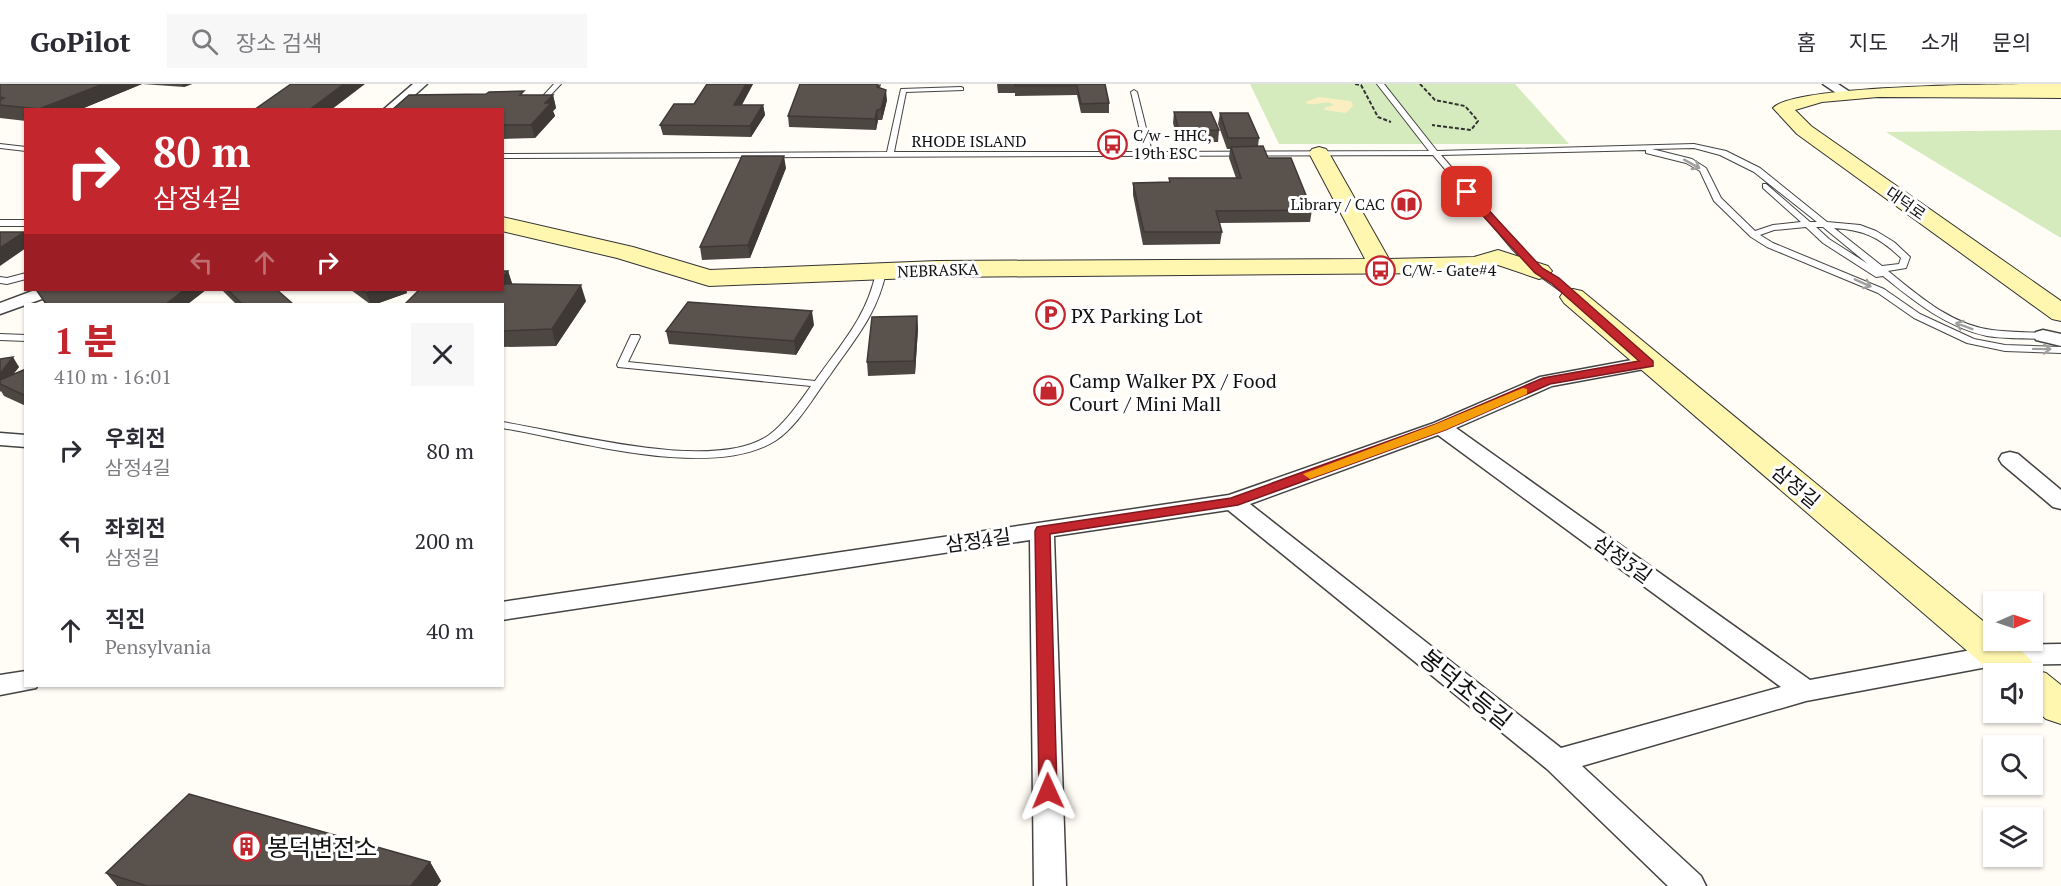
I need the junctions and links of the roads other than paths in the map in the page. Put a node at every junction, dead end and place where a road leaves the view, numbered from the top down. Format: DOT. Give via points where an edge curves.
graph roads {
  1 [pos="421,84"];
  2 [pos="558,84"];
  3 [pos="1380,84"];
  4 [pos="961,88"];
  5 [pos="2061,90"];
  6 [pos="1821,91"];
  7 [pos="1134,92"];
  8 [pos="523,99"];
  9 [pos="399,104"];
  10 [pos="0,146"];
  11 [pos="1615,148"];
  12 [pos="24,149"];
  13 [pos="1319,153"];
  14 [pos="1436,153"];
  15 [pos="890,154"];
  16 [pos="1149,154"];
  17 [pos="504,156"];
  18 [pos="1757,170"];
  19 [pos="0,223"];
  20 [pos="24,223"];
  21 [pos="504,224"];
  22 [pos="1809,225"];
  23 [pos="1828,226"];
  24 [pos="1755,235"];
  25 [pos="1381,266"];
  26 [pos="1866,268"];
  27 [pos="1881,269"];
  28 [pos="1539,271"];
  29 [pos="881,272"];
  30 [pos="1841,274"];
  31 [pos="24,277"];
  32 [pos="0,280"];
  33 [pos="47,291"];
  34 [pos="1911,294"];
  35 [pos="1573,297"];
  36 [pos="1920,301"];
  37 [pos="1898,302"];
  38 [pos="0,309"];
  39 [pos="2061,313"];
  40 [pos="0,337"];
  41 [pos="635,337"];
  42 [pos="24,338"];
  43 [pos="2052,338"];
  44 [pos="2061,350"];
  45 [pos="1648,363"];
  46 [pos="818,384"];
  47 [pos="504,425"];
  48 [pos="1441,427"];
  49 [pos="0,439"];
  50 [pos="24,441"];
  51 [pos="2010,459"];
  52 [pos="1233,502"];
  53 [pos="2061,502"];
  54 [pos="1042,531"];
  55 [pos="504,611"];
  56 [pos="2061,654"];
  57 [pos="2008,663"];
  58 [pos="2014,663"];
  59 [pos="1983,667"];
  60 [pos="24,681"];
  61 [pos="0,685"];
  62 [pos="1806,690"];
  63 [pos="2043,693"];
  64 [pos="2061,708"];
  65 [pos="1557,761"];
  66 [pos="1050,886"];
  67 [pos="1690,886"];
  1 -- 9 [label="street"];
  2 -- 8 [label="lane" via="544,99"];
  3 -- 14 [label="lane"];
  4 -- 15 [label="lane" via="903,90"];
  5 -- 6 [label="street" via="1847,94"];
  6 -- 39 [label="street, 대덕로" via="1782,108 1804,130"];
  7 -- 16 [label="lane"];
  10 -- 12 [label="lane"];
  11 -- 14 [label="lane, RHODE ISLAND"];
  11 -- 18 [label="lane" via="1694,146 1723,153"];
  11 -- 24 [label="lane, one-way" via="1658,152 1689,161 1703,170 1717,199"];
  13 -- 14 [label="lane, RHODE ISLAND"];
  13 -- 16 [label="lane, RHODE ISLAND"];
  13 -- 25 [label="street"];
  14 -- 28 [label="lane"];
  15 -- 16 [label="lane, RHODE ISLAND"];
  15 -- 17 [label="lane, RHODE ISLAND"];
  18 -- 22 [label="lane" via="1768,189"];
  18 -- 23 [label="lane"];
  19 -- 20 [label="lane"];
  21 -- 29 [label="street, NEBRASKA" via="624,252 709,278"];
  22 -- 23 [label="lane"];
  22 -- 24 [label="lane" via="1764,226"];
  22 -- 26 [label="lane"];
  23 -- 27 [label="lane"];
  23 -- 27 [label="lane" via="1860,228 1889,241 1906,257 1903,266"];
  24 -- 30 [label="lane"];
  25 -- 28 [label="street, NEBRASKA" via="1477,264 1498,257"];
  25 -- 29 [label="street, NEBRASKA"];
  26 -- 30 [label="lane" via="1846,267"];
  26 -- 34 [label="lane"];
  27 -- 34 [label="lane"];
  28 -- 35 [label="lane"];
  29 -- 46 [label="lane" via="878,296 867,317"];
  30 -- 37 [label="lane, one-way"];
  31 -- 32 [label="lane"];
  33 -- 38 [label="street"];
  34 -- 36 [label="lane"];
  35 -- 45 [label="street, 삼정길"];
  36 -- 37 [label="lane"];
  43 -- 36 [label="lane, one-way" via="1973,329"];
  37 -- 44 [label="lane, one-way" via="1917,316 1979,343"];
  40 -- 42 [label="lane"];
  41 -- 46 [label="lane" via="622,365"];
  45 -- 48 [label="street, 삼정4길" via="1547,381"];
  45 -- 57 [label="street, 삼정길"];
  46 -- 47 [label="lane" via="770,439 731,454 678,454"];
  48 -- 52 [label="street, 삼정4길"];
  48 -- 62 [label="street, 삼정3길"];
  49 -- 50 [label="street"];
  51 -- 53 [label="street"];
  52 -- 54 [label="street, 삼정4길"];
  52 -- 65 [label="street, 봉덕초등길"];
  54 -- 55 [label="street, 삼정4길"];
  54 -- 66 [label="street"];
  56 -- 58 [label="street"];
  59 -- 62 [label="street"];
  60 -- 61 [label="street"];
  62 -- 65 [label="street"];
  63 -- 64 [label="street"];
  65 -- 67 [label="street, 봉덕초등길"];
}
